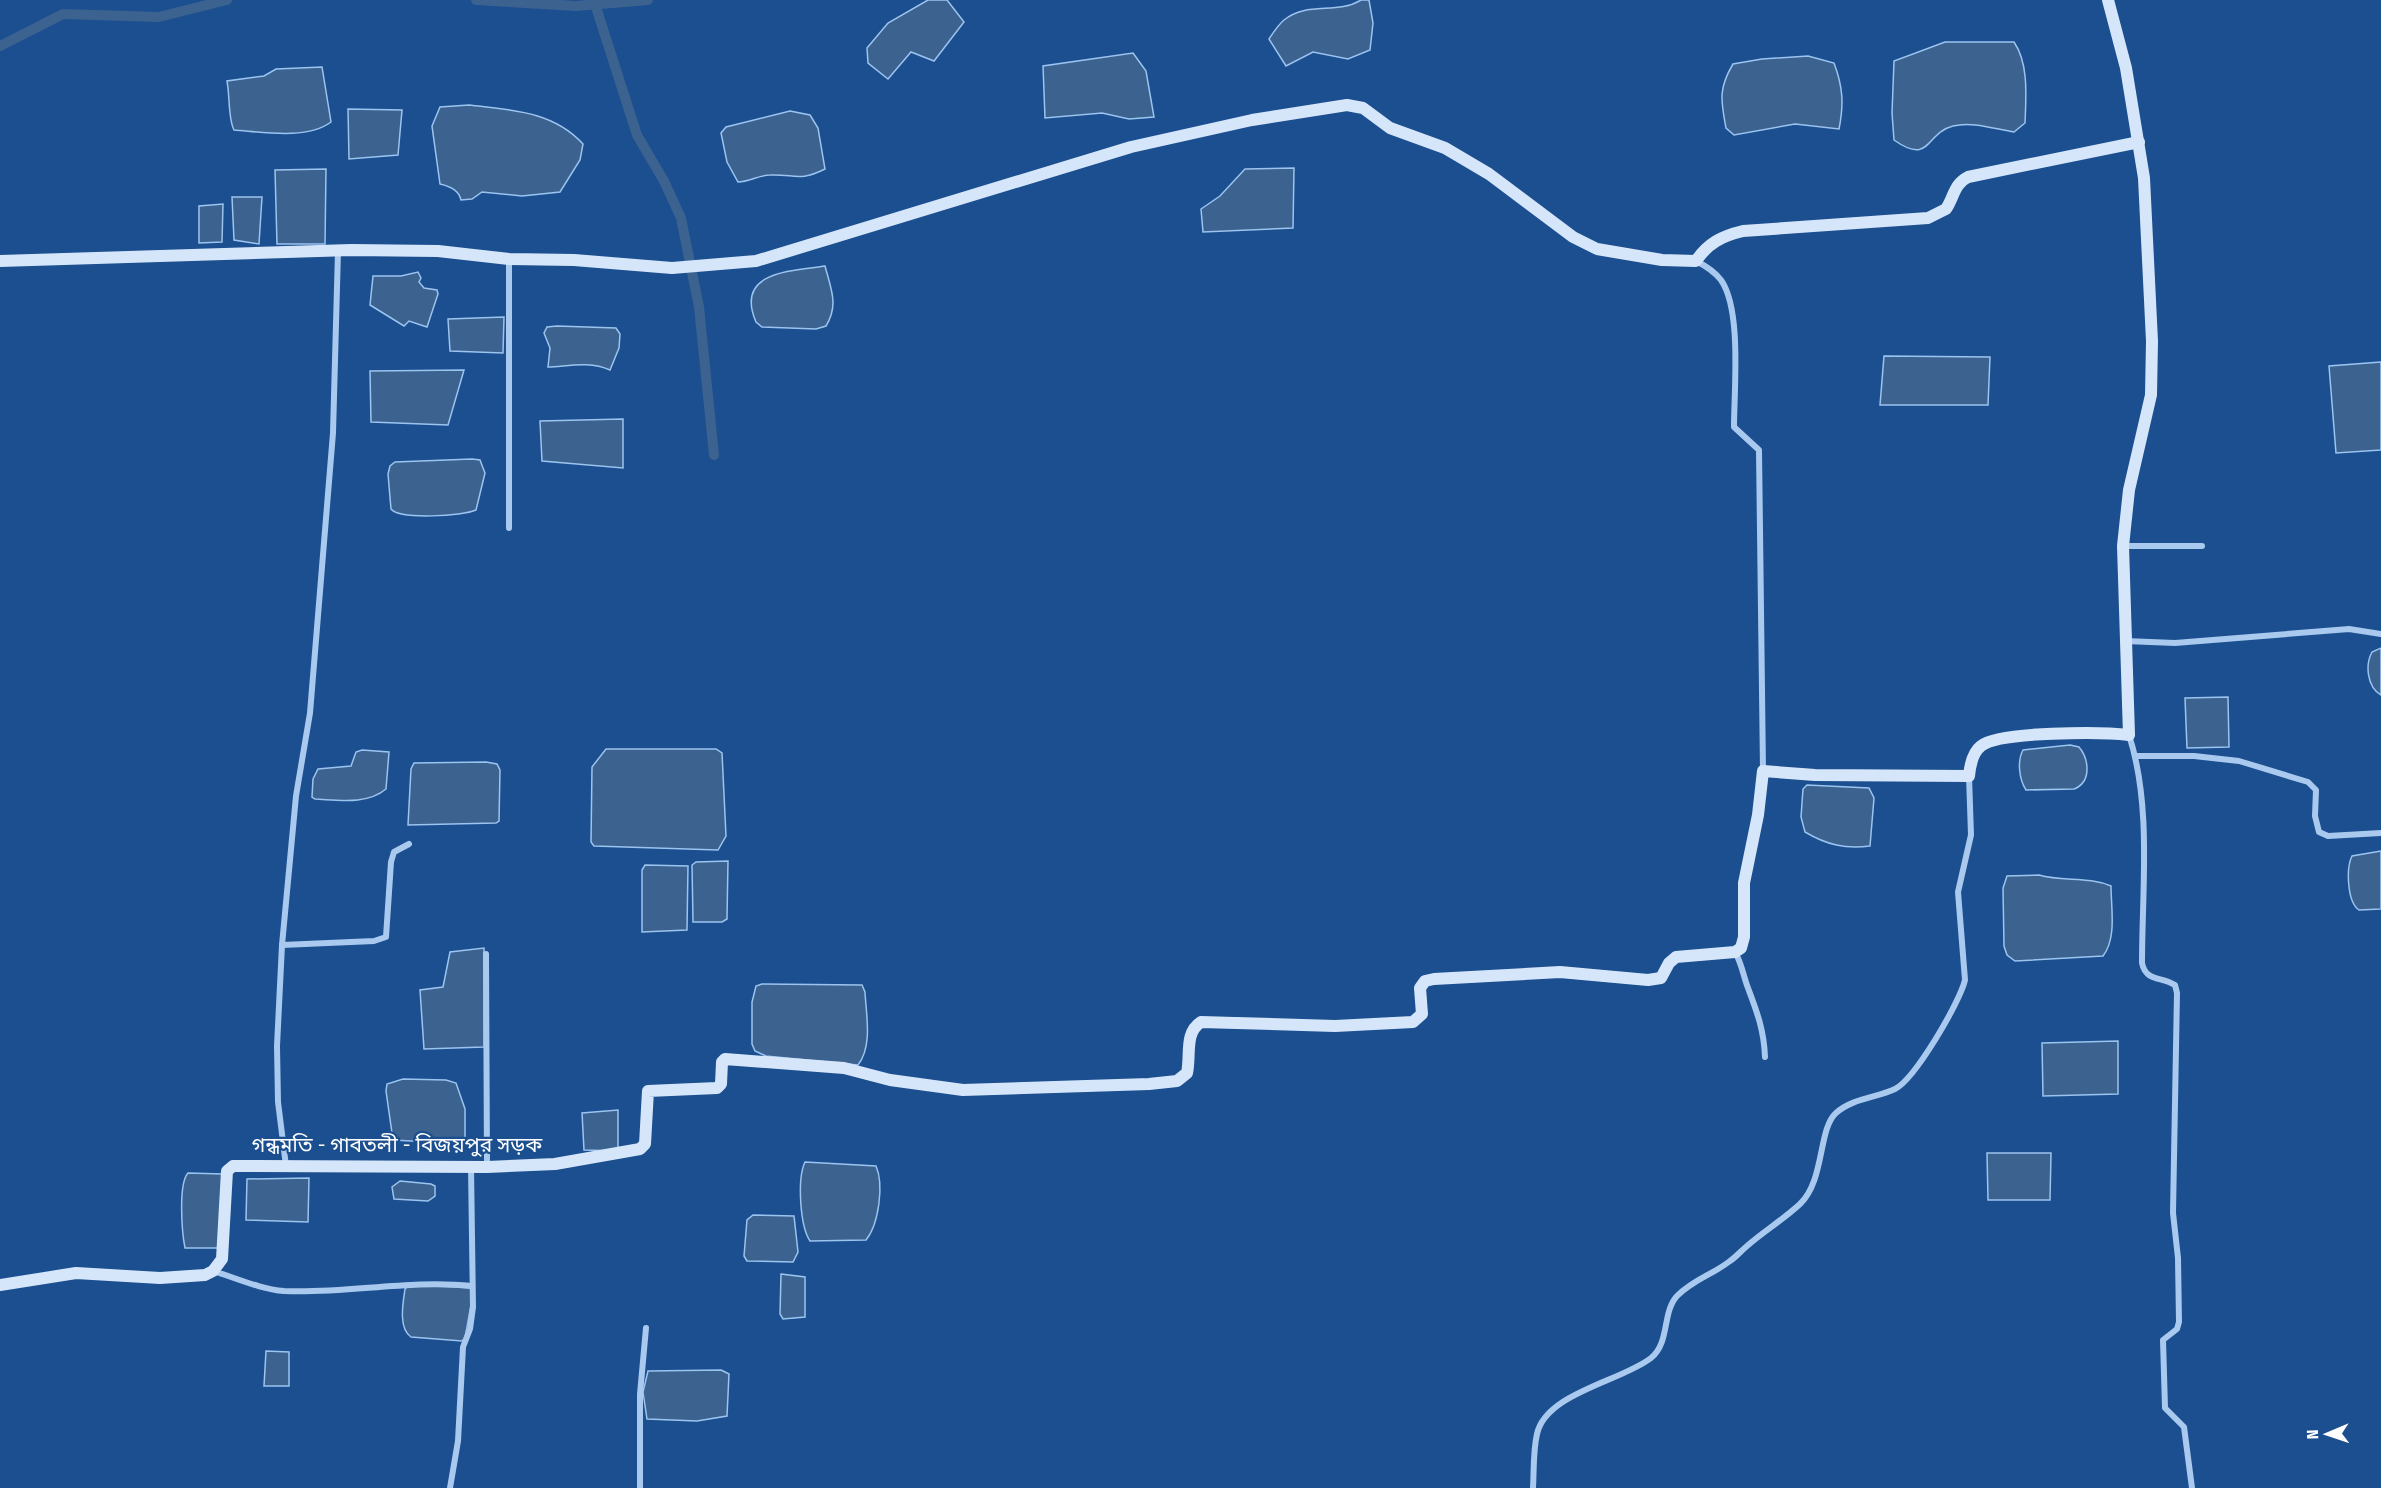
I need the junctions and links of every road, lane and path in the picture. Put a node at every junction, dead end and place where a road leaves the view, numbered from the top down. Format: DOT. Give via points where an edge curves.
graph roads {
  1 [pos="2108,0"];
  2 [pos="2139,142"];
  3 [pos="338,251"];
  4 [pos="509,259"];
  5 [pos="0,261"];
  6 [pos="1695,261"];
  7 [pos="509,528"];
  8 [pos="2123,546"];
  9 [pos="2202,546"];
  10 [pos="2381,634"];
  11 [pos="2124,641"];
  12 [pos="2128,735"];
  13 [pos="2136,756"];
  14 [pos="1763,771"];
  15 [pos="1969,776"];
  16 [pos="2381,833"];
  17 [pos="409,844"];
  18 [pos="282,945"];
  19 [pos="1735,952"];
  20 [pos="486,954"];
  21 [pos="1765,1057"];
  22 [pos="286,1166"];
  23 [pos="471,1167"];
  24 [pos="488,1167"];
  25 [pos="213,1271"];
  26 [pos="0,1285"];
  27 [pos="472,1286"];
  28 [pos="645,1328"];
  29 [pos="450,1488"];
  30 [pos="640,1488"];
  31 [pos="1533,1488"];
  32 [pos="2192,1488"];
  1 -- 2 [label="main road" via="2126,68"];
  2 -- 6 [label="main road" via="1968,177 1960,181 1946,209 1928,218 1743,231 1716,239"];
  2 -- 8 [label="main road" via="2151,284 2151,395 2129,490"];
  3 -- 4 [label="main road" via="438,251"];
  3 -- 5 [label="main road"];
  3 -- 18 [label="street" via="333,433 312,690 293,819"];
  4 -- 6 [label="main road" via="672,268 756,261 1131,147 1252,120 1347,105 1363,108 1390,128 1445,148 1489,174 1573,237 1597,249 1662,260"];
  4 -- 7 [label="street"];
  6 -- 14 [label="street" via="1711,269 1722,282 1734,316 1734,428 1759,450"];
  8 -- 9 [label="street"];
  8 -- 11 [label="main road"];
  10 -- 11 [label="street" via="2349,629 2175,643"];
  11 -- 12 [label="main road"];
  12 -- 13 [label="street"];
  12 -- 15 [label="main road" via="2063,734 1991,740 1978,749"];
  13 -- 16 [label="street" via="2239,761 2308,782 2316,790 2319,832 2328,836"];
  13 -- 32 [label="street" via="2143,828 2142,963 2150,978 2169,981 2177,993 2173,1213 2179,1322 2177,1329 2163,1340 2162,1353 2165,1408 2184,1427"];
  14 -- 15 [label="main road"];
  14 -- 19 [label="main road" via="1744,883 1744,937 1741,948"];
  15 -- 31 [label="street" via="1971,835 1958,892 1965,980 1929,1052 1908,1080 1895,1089 1849,1104 1830,1119 1811,1191 1729,1262 1696,1279 1675,1298 1663,1339 1653,1357 1545,1416 1537,1432"];
  17 -- 18 [label="street" via="394,852 391,862 386,937 374,941"];
  18 -- 22 [label="street" via="277,1046 278,1101"];
  19 -- 21 [label="street" via="1760,1016"];
  19 -- 24 [label="main road, গন্ধমতি - গাবতলী - বিজয়পুর সড়ক" via="1676,957 1661,978 1648,980 1560,972 1425,981 1420,988 1422,1014 1413,1022 1335,1026 1201,1022 1193,1027 1189,1037 1187,1073 1177,1081 1149,1084 963,1090 890,1080 844,1068 725,1059 717,1088 648,1091 645,1144 640,1149 555,1164"];
  20 -- 24 [label="street"];
  22 -- 23 [label="main road, গন্ধমতি - গাবতলী - বিজয়পুর সড়ক"];
  22 -- 25 [label="main road, গন্ধমতি - গাবতলী - বিজয়পুর সড়ক" via="229,1168 222,1259"];
  23 -- 24 [label="main road, গন্ধমতি - গাবতলী - বিজয়পুর সড়ক"];
  23 -- 27 [label="street"];
  25 -- 26 [label="main road" via="160,1278 76,1273"];
  25 -- 27 [label="street" via="284,1291 408,1284"];
  27 -- 29 [label="street" via="473,1307 463,1345 458,1441"];
  28 -- 30 [label="street"];
}
